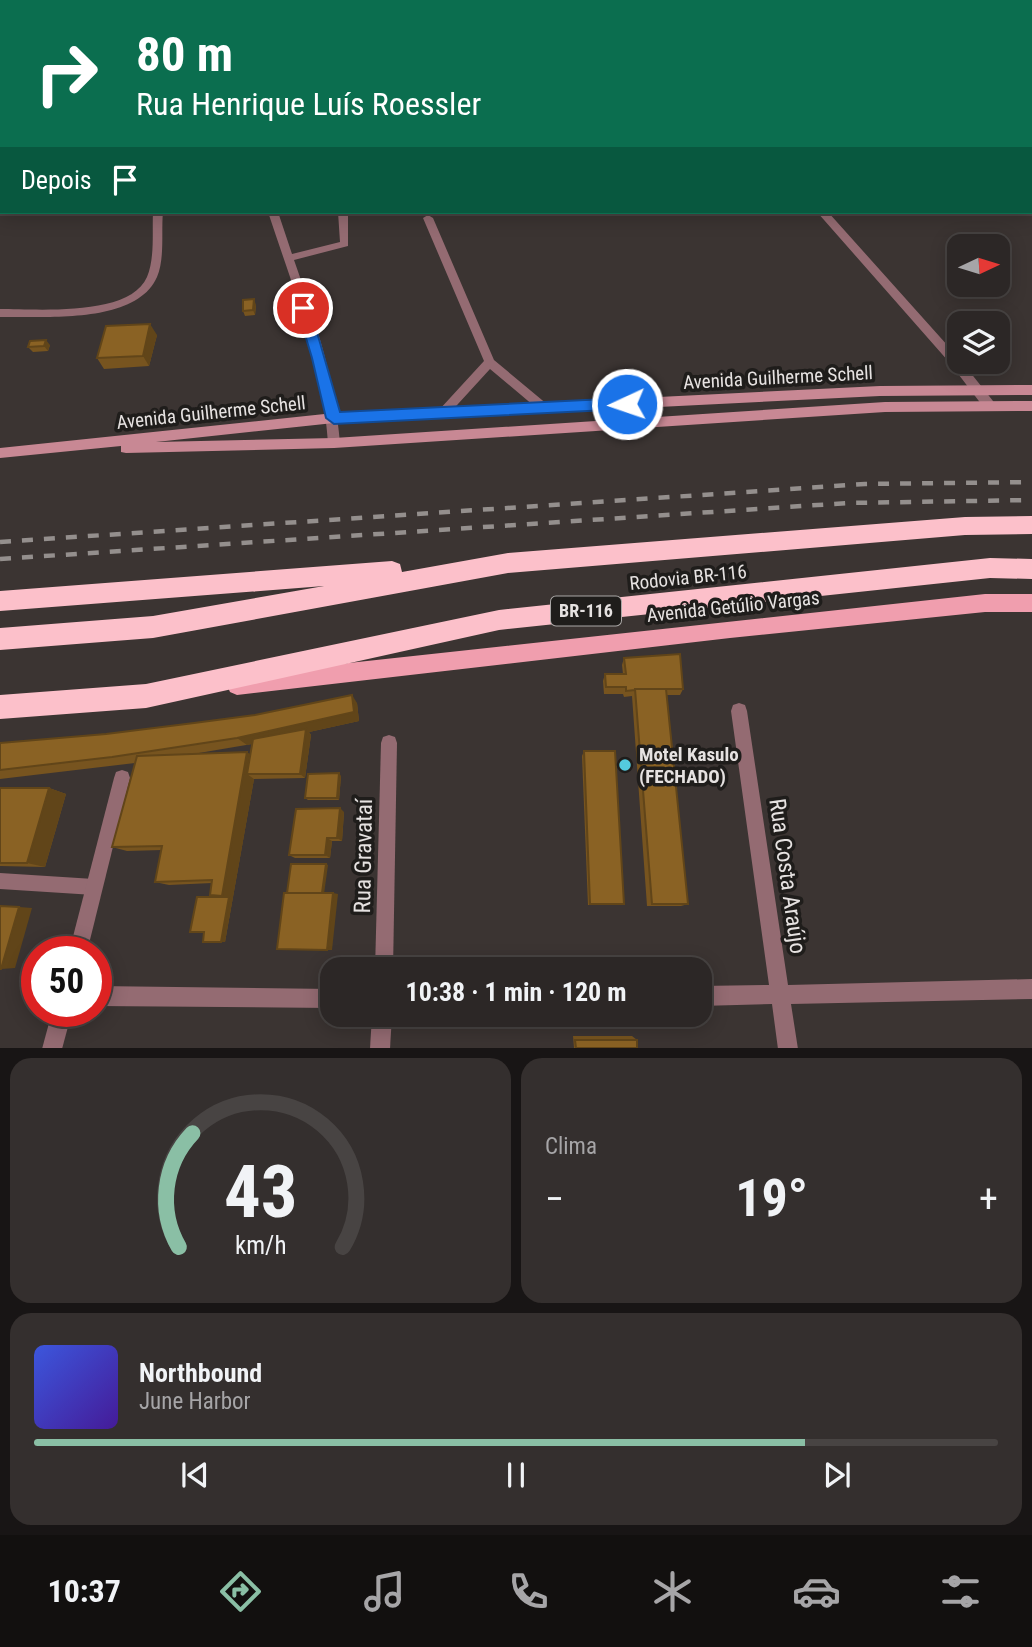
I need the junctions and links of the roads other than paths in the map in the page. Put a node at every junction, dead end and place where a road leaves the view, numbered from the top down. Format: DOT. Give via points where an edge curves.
graph roads {
  1 [pos="158,214"];
  2 [pos="274,214"];
  3 [pos="343,214"];
  4 [pos="823,214"];
  5 [pos="428,218"];
  6 [pos="288,258"];
  7 [pos="0,313"];
  8 [pos="490,362"];
  9 [pos="979,389"];
  10 [pos="1032,390"];
  11 [pos="989,405"];
  12 [pos="1032,406"];
  13 [pos="544,408"];
  14 [pos="443,413"];
  15 [pos="334,418"];
  16 [pos="334,443"];
  17 [pos="24,451"];
  18 [pos="0,453"];
  19 [pos="1032,525"];
  20 [pos="508,562"];
  21 [pos="1032,569"];
  22 [pos="0,601"];
  23 [pos="1032,603"];
  24 [pos="0,639"];
  25 [pos="146,696"];
  26 [pos="0,708"];
  27 [pos="739,711"];
  28 [pos="389,743"];
  29 [pos="122,778"];
  30 [pos="0,881"];
  31 [pos="94,887"];
  32 [pos="82,936"];
  33 [pos="384,957"];
  34 [pos="1032,989"];
  35 [pos="781,994"];
  36 [pos="112,996"];
  37 [pos="712,996"];
  38 [pos="320,999"];
  39 [pos="58,1027"];
  40 [pos="382,1027"];
  41 [pos="52,1048"];
  42 [pos="380,1048"];
  43 [pos="788,1048"];
  1 -- 7 [label="lane" via="152,279 135,298 108,309"];
  2 -- 6 [label="lane"];
  3 -- 6 [label="lane" via="345,244"];
  4 -- 9 [label="street"];
  5 -- 8 [label="lane"];
  6 -- 15 [label="lane"];
  8 -- 13 [label="lane"];
  8 -- 14 [label="lane"];
  9 -- 10 [label="main road, Avenida Guilherme Schell"];
  9 -- 11 [label="street"];
  9 -- 13 [label="main road, Avenida Guilherme Schell"];
  11 -- 12 [label="main road, Avenida Guilherme Schell"];
  11 -- 16 [label="main road, Avenida Guilherme Schell" via="885,407"];
  13 -- 14 [label="main road, Avenida Guilherme Schell"];
  14 -- 15 [label="main road, Avenida Guilherme Schell"];
  15 -- 16 [label="lane"];
  15 -- 17 [label="main road, Avenida Guilherme Schell"];
  16 -- 17 [label="main road, Avenida Guilherme Schell"];
  17 -- 18 [label="main road, Avenida Guilherme Schell"];
  19 -- 20 [label="highway, Rodovia BR-116" via="965,526"];
  20 -- 22 [label="highway"];
  20 -- 24 [label="highway, Rodovia BR-116" via="153,627"];
  21 -- 25 [label="highway, Rodovia BR-116 / BR-116" via="990,568 499,620"];
  23 -- 25 [label="main road, Avenida Getúlio Vargas" via="985,603 730,629"];
  25 -- 26 [label="highway, BR-116"];
  27 -- 35 [label="street, Rua Costa Araújo"];
  28 -- 33 [label="street, Rua Gravataí"];
  29 -- 31 [label="street"];
  30 -- 31 [label="lane"];
  31 -- 32 [label="street"];
  34 -- 35 [label="street"];
  35 -- 37 [label="street"];
  35 -- 43 [label="street, Rua Costa Araújo"];
  36 -- 38 [label="street"];
  39 -- 41 [label="street"];
  40 -- 42 [label="street"];
}
